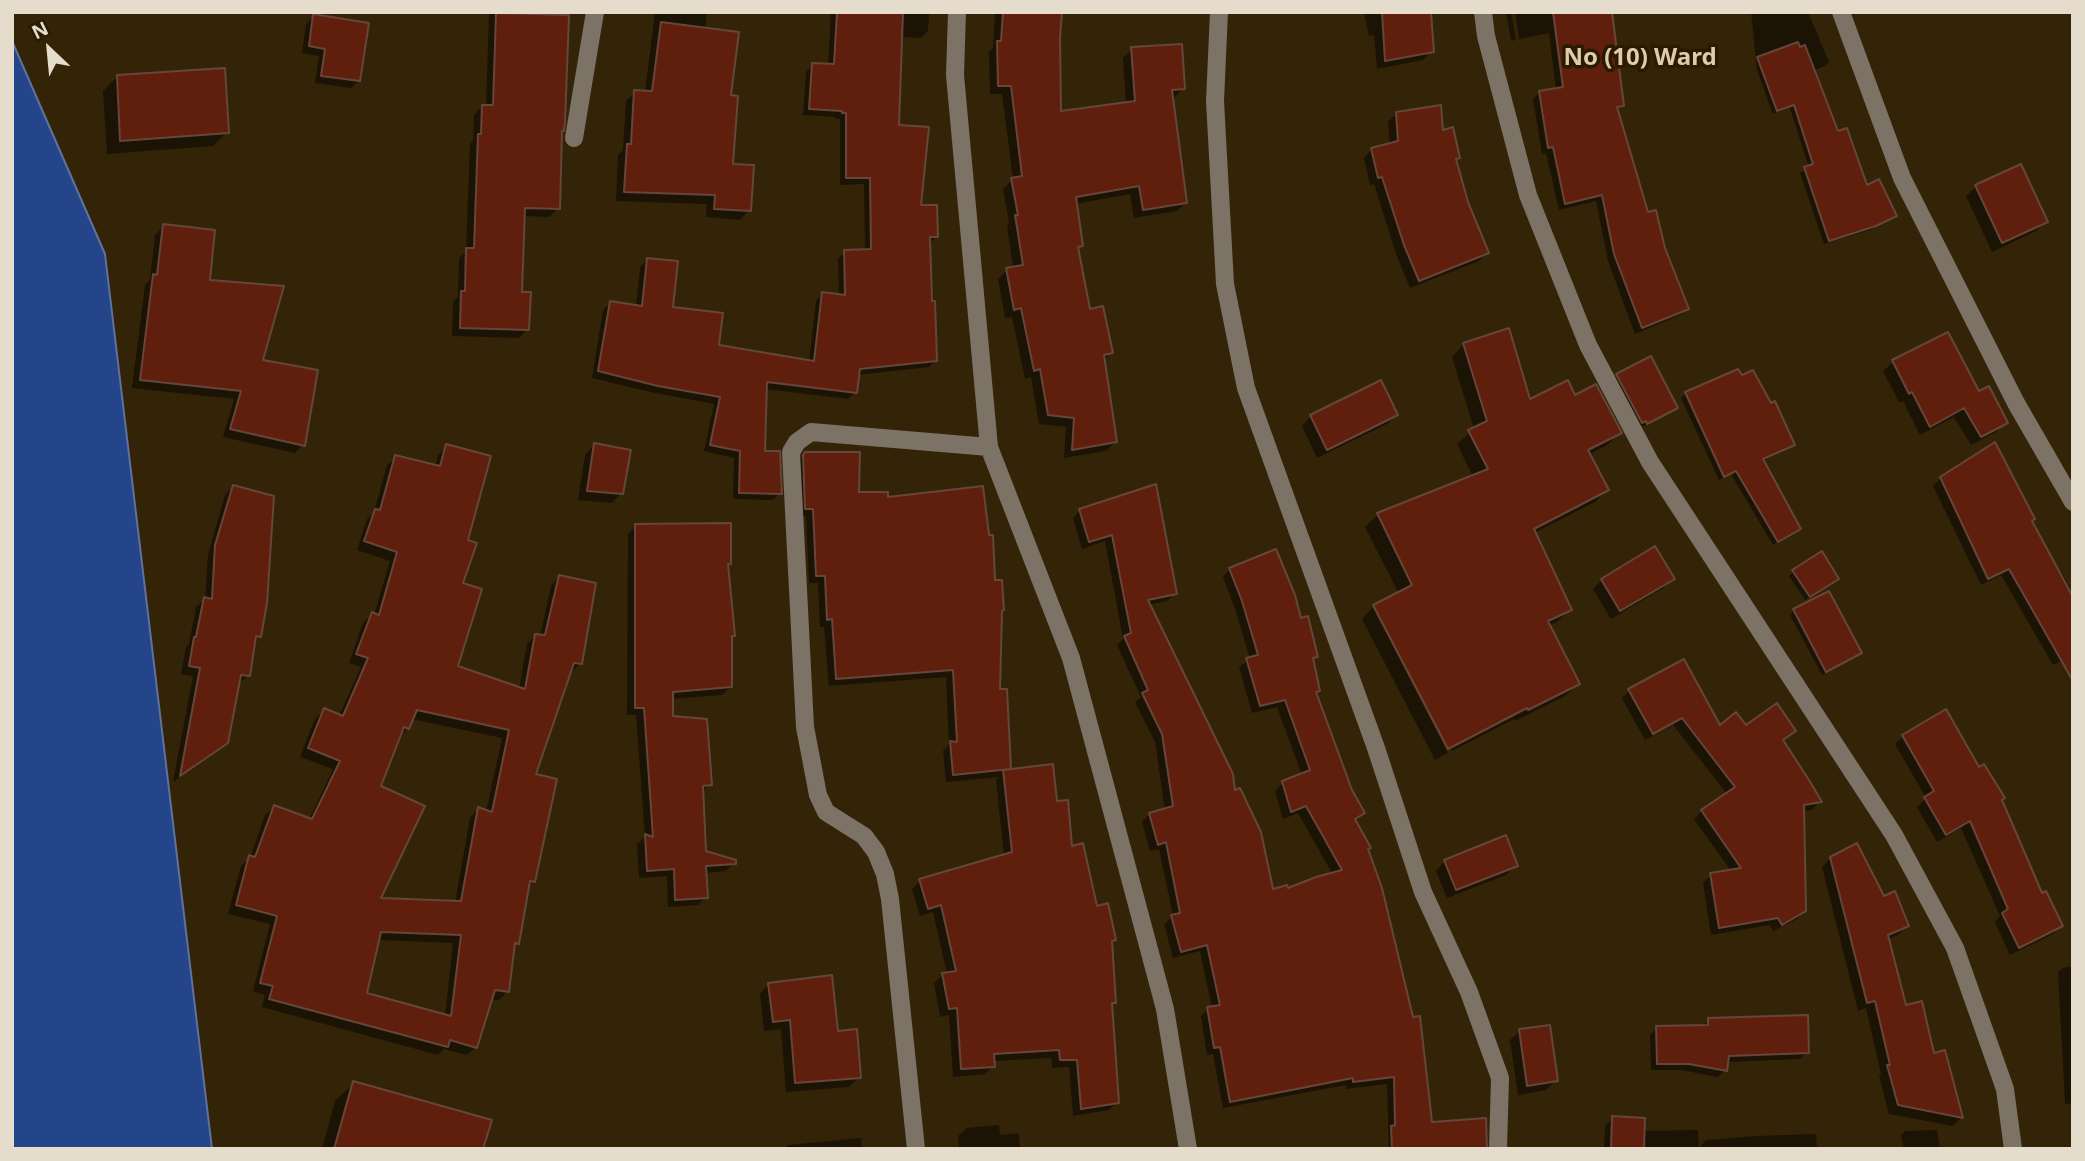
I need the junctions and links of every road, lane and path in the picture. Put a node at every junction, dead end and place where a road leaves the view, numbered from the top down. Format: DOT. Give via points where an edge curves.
graph roads {
  1 [pos="595,12"];
  2 [pos="957,12"];
  3 [pos="1219,12"];
  4 [pos="1483,12"];
  5 [pos="1841,12"];
  6 [pos="574,138"];
  7 [pos="989,447"];
  8 [pos="2073,502"];
  9 [pos="916,1149"];
  10 [pos="1188,1149"];
  11 [pos="1498,1149"];
  12 [pos="2013,1149"];
  1 -- 6 [label="street"];
  2 -- 7 [label="street" via="955,75"];
  3 -- 11 [label="street" via="1215,101 1225,284 1246,388 1423,892 1469,992 1500,1079"];
  4 -- 12 [label="street" via="1528,195 1588,345 1650,462 1894,835 1949,936 2005,1089"];
  5 -- 8 [label="street" via="1902,178 2016,403"];
  7 -- 9 [label="street" via="811,432 791,452 805,727 818,795 826,813 864,836 885,874"];
  7 -- 10 [label="street" via="1071,658 1165,1009"];
}
